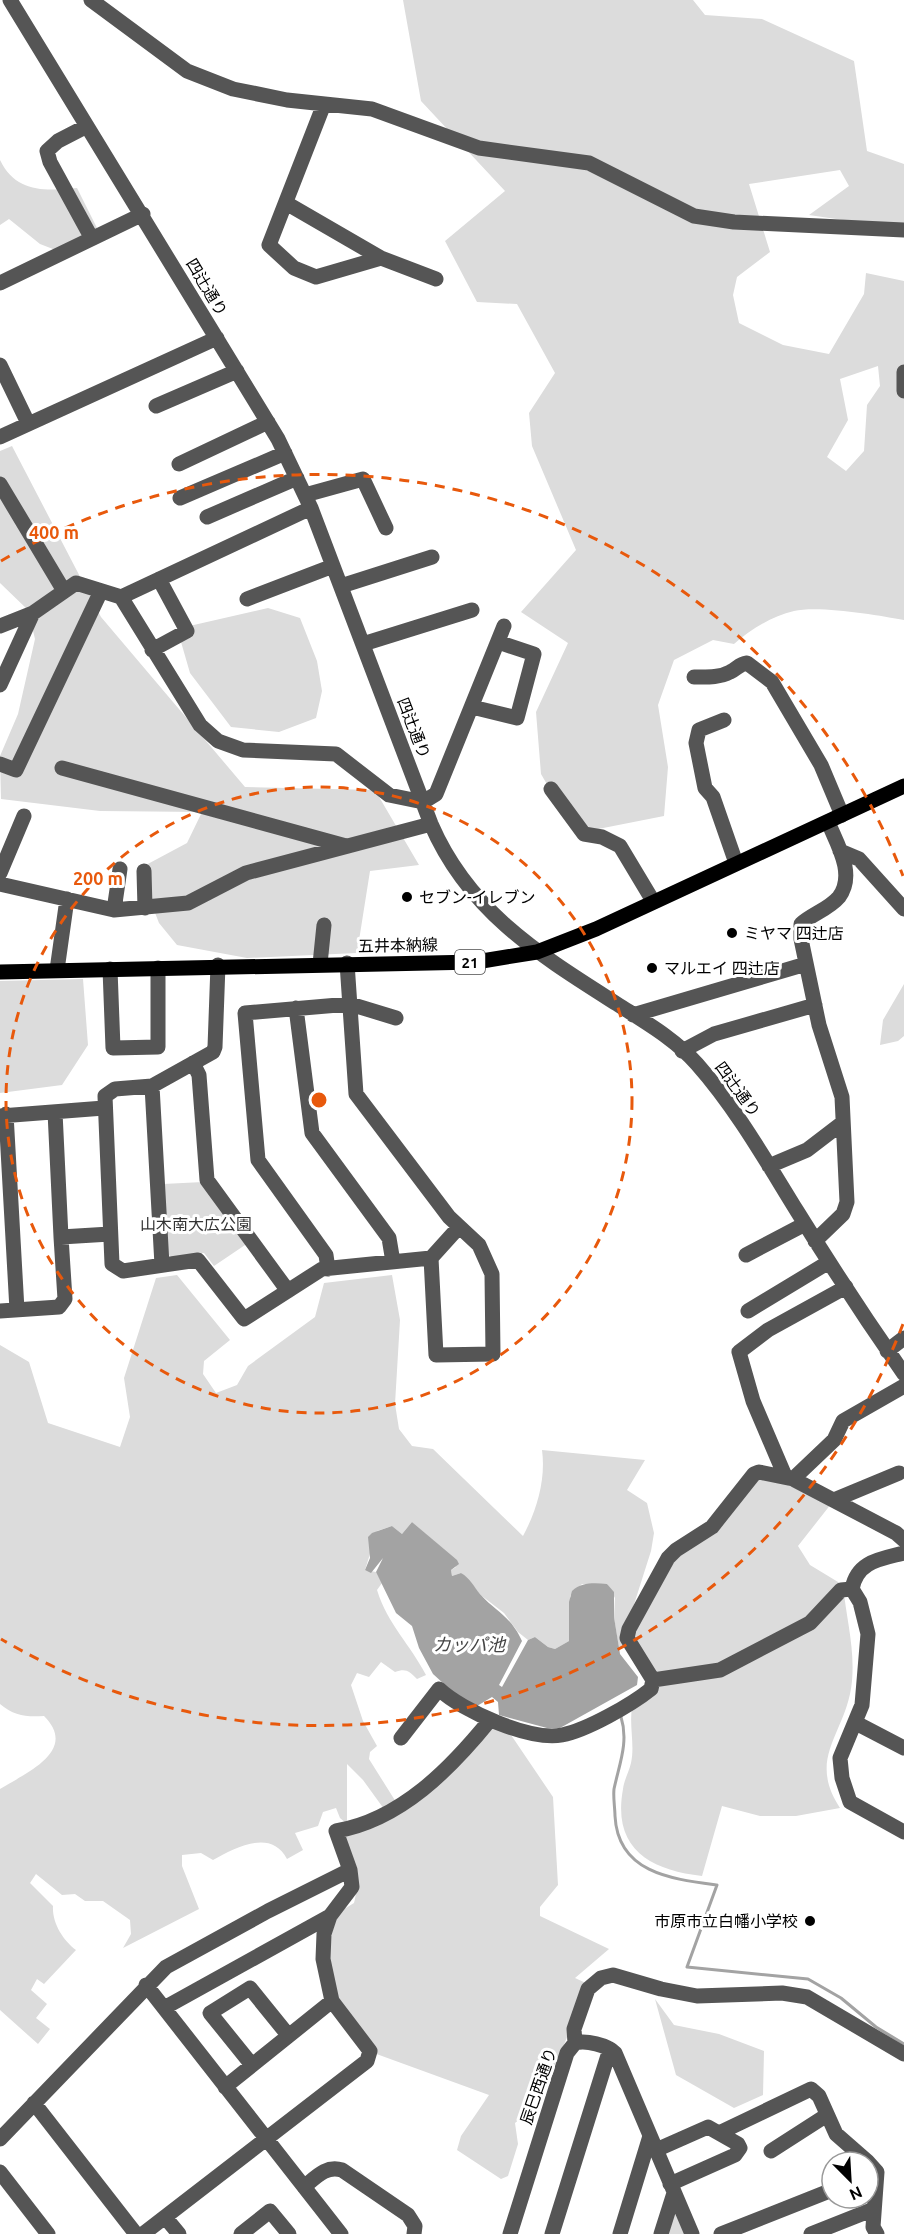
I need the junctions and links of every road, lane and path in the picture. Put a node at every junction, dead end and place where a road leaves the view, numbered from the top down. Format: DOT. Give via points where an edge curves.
graph roads {
  1 [pos="10,0"];
  2 [pos="92,0"];
  3 [pos="324,104"];
  4 [pos="87,126"];
  5 [pos="286,203"];
  6 [pos="143,214"];
  7 [pos="904,230"];
  8 [pos="91,237"];
  9 [pos="381,258"];
  10 [pos="436,279"];
  11 [pos="0,283"];
  12 [pos="217,338"];
  13 [pos="0,365"];
  14 [pos="237,371"];
  15 [pos="904,372"];
  16 [pos="904,391"];
  17 [pos="156,406"];
  18 [pos="268,422"];
  19 [pos="28,423"];
  20 [pos="0,437"];
  21 [pos="285,453"];
  22 [pos="179,464"];
  23 [pos="297,478"];
  24 [pos="0,484"];
  25 [pos="180,498"];
  26 [pos="308,501"];
  27 [pos="207,517"];
  28 [pos="386,528"];
  29 [pos="432,557"];
  30 [pos="333,566"];
  31 [pos="159,579"];
  32 [pos="341,586"];
  33 [pos="64,591"];
  34 [pos="101,591"];
  35 [pos="121,597"];
  36 [pos="247,599"];
  37 [pos="472,610"];
  38 [pos="33,613"];
  39 [pos="2,622"];
  40 [pos="504,626"];
  41 [pos="498,642"];
  42 [pos="363,644"];
  43 [pos="152,650"];
  44 [pos="694,677"];
  45 [pos="0,685"];
  46 [pos="472,707"];
  47 [pos="724,720"];
  48 [pos="0,764"];
  49 [pos="62,768"];
  50 [pos="904,786"];
  51 [pos="551,789"];
  52 [pos="423,802"];
  53 [pos="842,815"];
  54 [pos="24,816"];
  55 [pos="828,822"];
  56 [pos="431,824"];
  57 [pos="349,846"];
  58 [pos="840,851"];
  59 [pos="736,863"];
  60 [pos="120,869"];
  61 [pos="144,871"];
  62 [pos="0,873"];
  63 [pos="0,884"];
  64 [pos="67,899"];
  65 [pos="653,902"];
  66 [pos="145,908"];
  67 [pos="904,909"];
  68 [pos="114,910"];
  69 [pos="324,925"];
  70 [pos="537,952"];
  71 [pos="347,963"];
  72 [pos="320,964"];
  73 [pos="806,964"];
  74 [pos="218,965"];
  75 [pos="158,968"];
  76 [pos="110,969"];
  77 [pos="57,970"];
  78 [pos="0,972"];
  79 [pos="350,1004"];
  80 [pos="814,1005"];
  81 [pos="296,1008"];
  82 [pos="633,1015"];
  83 [pos="396,1018"];
  84 [pos="682,1050"];
  85 [pos="193,1063"];
  86 [pos="152,1086"];
  87 [pos="105,1108"];
  88 [pos="55,1112"];
  89 [pos="3,1115"];
  90 [pos="841,1124"];
  91 [pos="769,1166"];
  92 [pos="805,1224"];
  93 [pos="459,1227"];
  94 [pos="110,1234"];
  95 [pos="61,1237"];
  96 [pos="815,1241"];
  97 [pos="746,1255"];
  98 [pos="431,1258"];
  99 [pos="393,1262"];
  100 [pos="829,1262"];
  101 [pos="162,1265"];
  102 [pos="328,1269"];
  103 [pos="846,1287"];
  104 [pos="288,1291"];
  105 [pos="17,1310"];
  106 [pos="0,1311"];
  107 [pos="748,1311"];
  108 [pos="904,1338"];
  109 [pos="887,1351"];
  110 [pos="904,1374"];
  111 [pos="904,1386"];
  112 [pos="898,1473"];
  113 [pos="789,1477"];
  114 [pos="834,1500"];
  115 [pos="904,1540"];
  116 [pos="898,1554"];
  117 [pos="852,1589"];
  118 [pos="652,1680"];
  119 [pos="490,1720"];
  120 [pos="856,1723"];
  121 [pos="401,1738"];
  122 [pos="904,1748"];
  123 [pos="904,1832"];
  124 [pos="350,1870"];
  125 [pos="330,1916"];
  126 [pos="146,1985"];
  127 [pos="332,2001"];
  128 [pos="164,2008"];
  129 [pos="288,2035"];
  130 [pos="575,2043"];
  131 [pos="610,2049"];
  132 [pos="904,2054"];
  133 [pos="252,2065"];
  134 [pos="225,2087"];
  135 [pos="34,2103"];
  136 [pos="827,2115"];
  137 [pos="719,2133"];
  138 [pos="650,2136"];
  139 [pos="0,2139"];
  140 [pos="266,2139"];
  141 [pos="656,2150"];
  142 [pos="852,2150"];
  143 [pos="771,2151"];
  144 [pos="0,2172"];
  145 [pos="304,2187"];
  146 [pos="672,2188"];
  147 [pos="820,2195"];
  148 [pos="869,2210"];
  149 [pos="874,2210"];
  150 [pos="165,2217"];
  151 [pos="48,2234"];
  152 [pos="136,2234"];
  153 [pos="143,2234"];
  154 [pos="179,2234"];
  155 [pos="241,2234"];
  156 [pos="289,2234"];
  157 [pos="341,2234"];
  158 [pos="414,2234"];
  159 [pos="510,2234"];
  160 [pos="552,2234"];
  161 [pos="620,2234"];
  162 [pos="661,2234"];
  163 [pos="692,2234"];
  164 [pos="721,2234"];
  165 [pos="811,2234"];
  166 [pos="877,2234"];
  1 -- 4 [label="street, 四辻通り"];
  2 -- 3 [label="street" via="187,70 232,89"];
  3 -- 5 [label="street"];
  3 -- 7 [label="street" via="372,110 479,148 589,163 694,216 734,222"];
  4 -- 6 [label="street, 四辻通り"];
  4 -- 8 [label="street" via="47,151"];
  5 -- 9 [label="street"];
  5 -- 9 [label="street" via="268,245 294,268 316,277"];
  6 -- 8 [label="street"];
  6 -- 12 [label="street, 四辻通り"];
  8 -- 11 [label="street"];
  9 -- 10 [label="street"];
  12 -- 14 [label="street, 四辻通り"];
  12 -- 19 [label="street"];
  13 -- 19 [label="street"];
  14 -- 17 [label="street"];
  14 -- 18 [label="street, 四辻通り"];
  15 -- 16 [label="street"];
  18 -- 21 [label="street, 四辻通り"];
  18 -- 22 [label="street"];
  19 -- 20 [label="street"];
  21 -- 23 [label="street, 四辻通り"];
  21 -- 25 [label="street"];
  23 -- 26 [label="street, 四辻通り"];
  23 -- 27 [label="street"];
  24 -- 33 [label="street"];
  26 -- 28 [label="street" via="363,479"];
  26 -- 30 [label="street, 四辻通り"];
  26 -- 31 [label="street"];
  29 -- 32 [label="street"];
  30 -- 32 [label="street, 四辻通り"];
  30 -- 36 [label="street"];
  31 -- 35 [label="street"];
  31 -- 43 [label="street" via="187,631"];
  32 -- 42 [label="street, 四辻通り"];
  33 -- 34 [label="street" via="76,583"];
  33 -- 38 [label="street"];
  34 -- 35 [label="street"];
  34 -- 48 [label="street" via="16,770"];
  35 -- 43 [label="street"];
  37 -- 42 [label="street"];
  38 -- 39 [label="street"];
  38 -- 45 [label="street"];
  40 -- 41 [label="street"];
  41 -- 46 [label="street"];
  41 -- 46 [label="street" via="534,654 517,718"];
  42 -- 52 [label="street, 四辻通り"];
  43 -- 52 [label="street" via="200,725 218,741 243,750 336,754 389,795"];
  44 -- 53 [label="street" via="713,677 747,663 772,682 820,765"];
  46 -- 52 [label="street" via="436,794"];
  47 -- 59 [label="street" via="699,730 696,743 705,788 713,797"];
  49 -- 57 [label="street"];
  50 -- 53 [label="main road, 五井本納線 / 21"];
  51 -- 65 [label="street" via="584,834 620,846"];
  52 -- 56 [label="street, 四辻通り"];
  53 -- 55 [label="main road, 五井本納線 / 21"];
  54 -- 62 [label="street"];
  55 -- 58 [label="street"];
  55 -- 59 [label="main road, 五井本納線 / 21"];
  56 -- 57 [label="street"];
  56 -- 70 [label="street, 四辻通り" via="449,860 474,895"];
  57 -- 66 [label="street" via="246,873 188,903"];
  58 -- 67 [label="street" via="858,859"];
  58 -- 73 [label="street" via="846,880 839,897 801,924"];
  59 -- 65 [label="main road, 五井本納線 / 21"];
  60 -- 68 [label="street"];
  61 -- 66 [label="street"];
  63 -- 64 [label="street"];
  64 -- 68 [label="street"];
  64 -- 77 [label="street"];
  65 -- 70 [label="main road, 五井本納線 / 21"];
  66 -- 68 [label="street"];
  69 -- 72 [label="street"];
  70 -- 71 [label="main road, 五井本納線 / 21" via="476,962"];
  70 -- 82 [label="street, 四辻通り"];
  71 -- 72 [label="main road, 五井本納線 / 21"];
  71 -- 79 [label="street"];
  72 -- 74 [label="main road, 五井本納線 / 21"];
  73 -- 80 [label="street"];
  73 -- 82 [label="street"];
  74 -- 75 [label="main road, 五井本納線 / 21"];
  74 -- 85 [label="street" via="215,1047"];
  75 -- 76 [label="main road, 五井本納線 / 21"];
  75 -- 76 [label="street" via="158,1047 113,1048"];
  76 -- 77 [label="main road, 五井本納線 / 21"];
  77 -- 78 [label="main road, 五井本納線 / 21"];
  79 -- 81 [label="street"];
  79 -- 83 [label="street"];
  79 -- 93 [label="street" via="356,1094"];
  80 -- 84 [label="street" via="714,1034"];
  80 -- 90 [label="street" via="842,1097"];
  81 -- 99 [label="street" via="312,1133 389,1238"];
  81 -- 102 [label="street" via="245,1013 258,1160 326,1255"];
  82 -- 84 [label="street, 四辻通り"];
  84 -- 91 [label="street, 四辻通り" via="729,1105"];
  85 -- 86 [label="street"];
  85 -- 104 [label="street" via="199,1075 207,1179"];
  86 -- 87 [label="street" via="115,1089 105,1096"];
  86 -- 101 [label="street"];
  87 -- 88 [label="street"];
  87 -- 94 [label="street"];
  88 -- 89 [label="street"];
  88 -- 95 [label="street"];
  89 -- 105 [label="street"];
  90 -- 91 [label="street" via="807,1150"];
  90 -- 96 [label="street" via="847,1202 843,1214"];
  91 -- 92 [label="street, 四辻通り"];
  92 -- 96 [label="street, 四辻通り"];
  92 -- 97 [label="street"];
  93 -- 98 [label="street"];
  93 -- 98 [label="street" via="478,1245 492,1274 493,1354 436,1355"];
  94 -- 95 [label="street"];
  94 -- 101 [label="street" via="112,1264 116,1269"];
  95 -- 105 [label="street" via="63,1305"];
  96 -- 100 [label="street, 四辻通り"];
  98 -- 99 [label="street"];
  99 -- 102 [label="street"];
  100 -- 103 [label="street, 四辻通り"];
  100 -- 107 [label="street"];
  101 -- 104 [label="street" via="202,1262 244,1318"];
  102 -- 104 [label="street"];
  103 -- 109 [label="street, 四辻通り"];
  103 -- 113 [label="street" via="768,1330 739,1352 753,1401"];
  105 -- 106 [label="street"];
  108 -- 109 [label="street"];
  109 -- 110 [label="street, 四辻通り"];
  111 -- 113 [label="street" via="843,1421 834,1440"];
  112 -- 114 [label="street"];
  113 -- 114 [label="street"];
  113 -- 118 [label="street" via="754,1474 712,1527 668,1558 627,1638"];
  114 -- 115 [label="street"];
  116 -- 117 [label="street" via="861,1568"];
  117 -- 118 [label="street" via="841,1590 810,1623 720,1670"];
  117 -- 120 [label="street" via="860,1602 868,1634 862,1705"];
  118 -- 119 [label="street" via="651,1689 632,1704 562,1735 545,1735"];
  119 -- 121 [label="street" via="458,1705 439,1689"];
  119 -- 124 [label="street" via="460,1757 426,1787 365,1823 336,1831"];
  120 -- 122 [label="street"];
  120 -- 123 [label="street" via="840,1758 850,1802"];
  124 -- 125 [label="street" via="352,1887"];
  124 -- 126 [label="street" via="166,1967"];
  125 -- 127 [label="street" via="324,1934 323,1959"];
  125 -- 128 [label="street"];
  126 -- 128 [label="street"];
  126 -- 135 [label="street"];
  127 -- 129 [label="street"];
  127 -- 140 [label="street" via="370,2051 367,2061"];
  128 -- 134 [label="street"];
  129 -- 133 [label="street"];
  129 -- 133 [label="street" via="250,1988 210,2013"];
  130 -- 131 [label="street, 辰巳西通り" via="582,2041"];
  130 -- 132 [label="street" via="574,2029 588,1989 601,1978 613,1975 697,1996 782,1993 807,1997"];
  130 -- 159 [label="street, 辰巳西通り" via="567,2054"];
  131 -- 138 [label="street" via="618,2059"];
  131 -- 160 [label="street"];
  133 -- 134 [label="street"];
  134 -- 140 [label="street"];
  135 -- 139 [label="street"];
  135 -- 152 [label="street"];
  136 -- 137 [label="street" via="819,2096 811,2089"];
  136 -- 142 [label="street" via="836,2134"];
  136 -- 143 [label="street"];
  137 -- 141 [label="street" via="708,2127"];
  137 -- 146 [label="street" via="738,2144 738,2152"];
  138 -- 141 [label="street"];
  138 -- 161 [label="street"];
  140 -- 145 [label="street"];
  140 -- 150 [label="street"];
  141 -- 146 [label="street"];
  144 -- 151 [label="street"];
  145 -- 157 [label="street"];
  145 -- 158 [label="street" via="324,2171 342,2170 408,2215 415,2226"];
  146 -- 162 [label="street"];
  146 -- 163 [label="street"];
  147 -- 164 [label="street"];
  148 -- 165 [label="street"];
  149 -- 166 [label="street" via="873,2227"];
  150 -- 153 [label="street"];
  150 -- 154 [label="street"];
  155 -- 156 [label="street" via="270,2211"];
}
